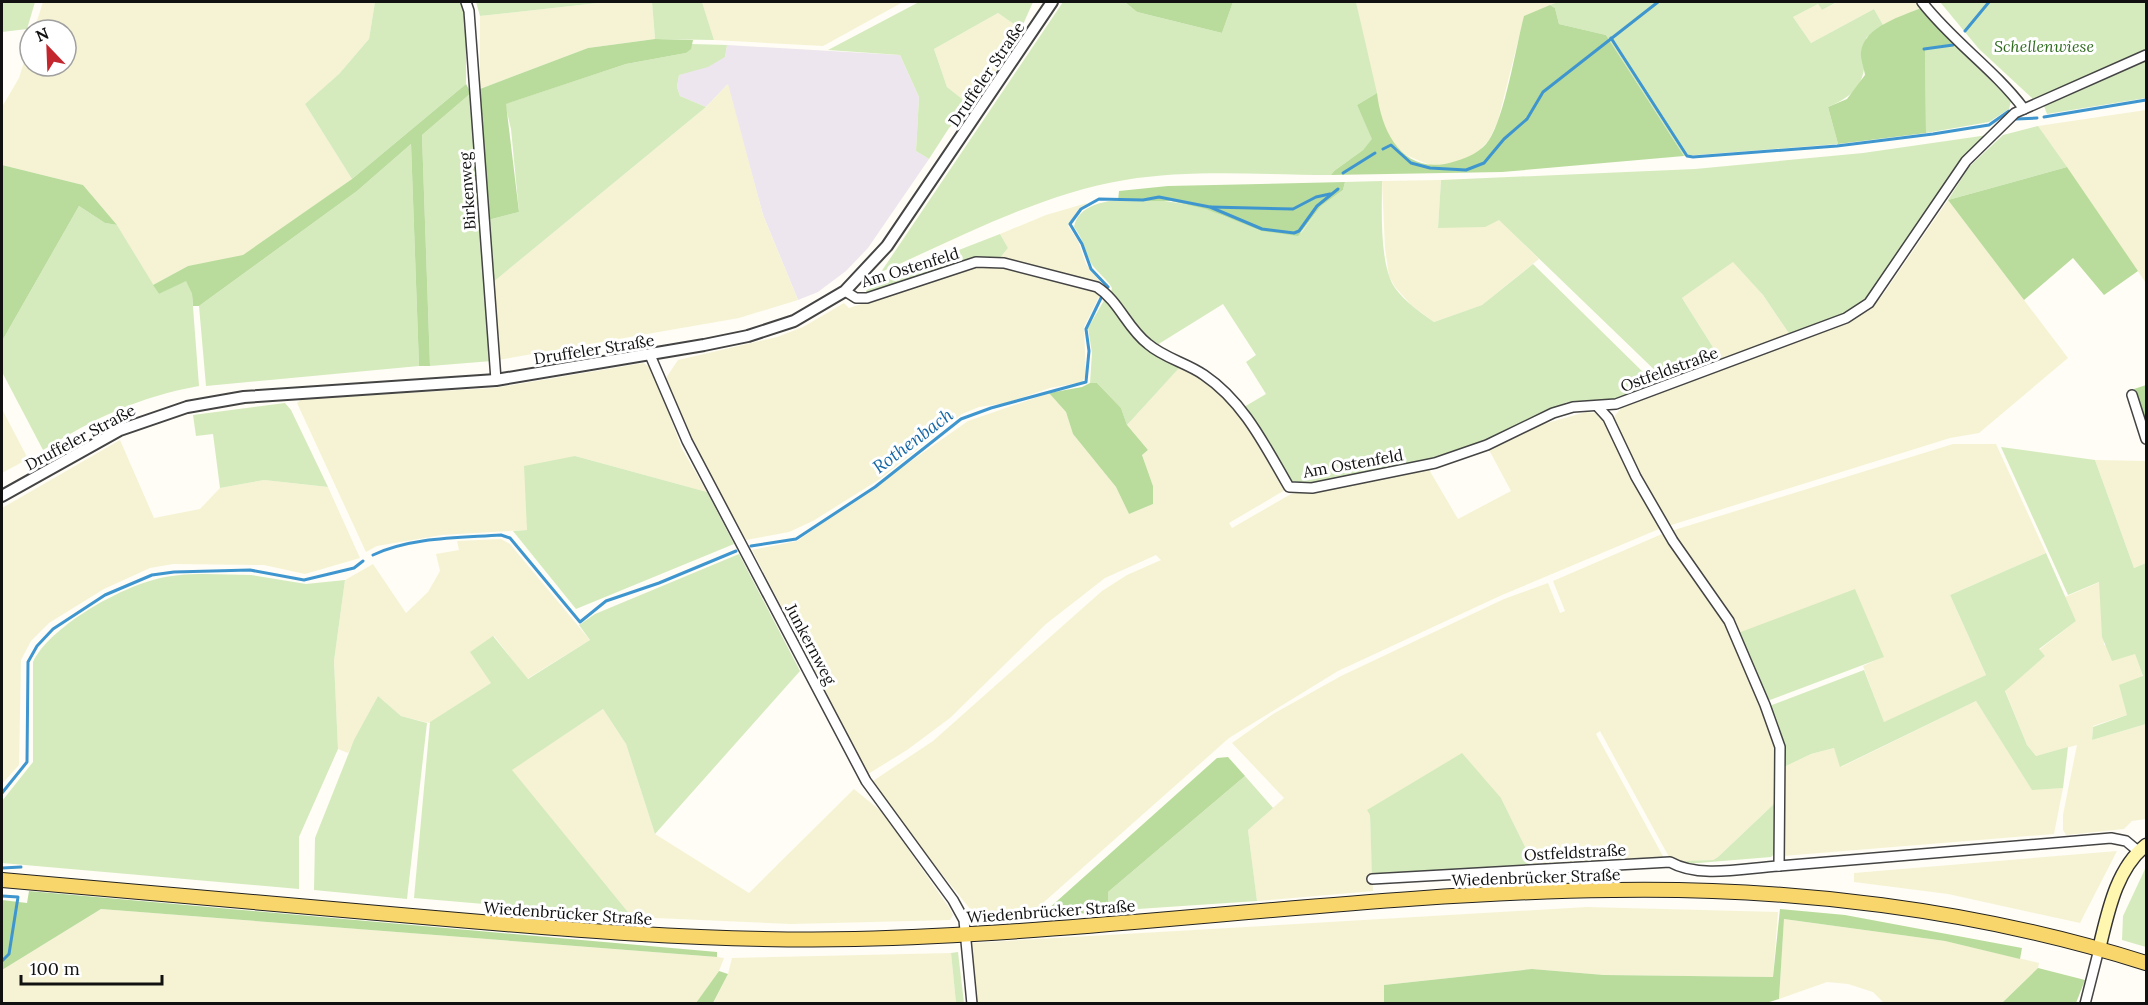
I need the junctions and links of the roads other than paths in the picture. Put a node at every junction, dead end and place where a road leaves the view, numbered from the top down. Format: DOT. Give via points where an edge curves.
graph roads {
  1 [pos="466,2"];
  2 [pos="1052,2"];
  3 [pos="1922,2"];
  4 [pos="2146,55"];
  5 [pos="2024,109"];
  6 [pos="845,291"];
  7 [pos="650,355"];
  8 [pos="496,380"];
  9 [pos="2132,395"];
  10 [pos="1616,404"];
  11 [pos="1598,407"];
  12 [pos="1608,418"];
  13 [pos="2146,438"];
  14 [pos="2,496"];
  15 [pos="2142,848"];
  16 [pos="1779,866"];
  17 [pos="1372,879"];
  18 [pos="2,880"];
  19 [pos="965,933"];
  20 [pos="2099,949"];
  21 [pos="2146,963"];
  22 [pos="972,1004"];
  23 [pos="2085,1004"];
  1 -- 8 [label="street, Birkenweg"];
  2 -- 6 [label="street, Druffeler Straße" via="907,218"];
  3 -- 5 [label="street"];
  4 -- 5 [label="street, Ostfeldstraße"];
  5 -- 10 [label="street, Ostfeldstraße" via="2015,113 1966,161 1869,303 1845,318"];
  6 -- 7 [label="street, Druffeler Straße" via="813,312 774,329"];
  6 -- 11 [label="street, Am Ostenfeld" via="856,298 867,298 964,265 990,262 1097,287 1108,294 1147,344 1226,391 1243,410 1289,487 1299,489 1435,463 1487,445 1553,413 1573,407"];
  7 -- 8 [label="street, Druffeler Straße"];
  7 -- 19 [label="street, Junkernweg" via="687,441 866,782 953,900 964,920"];
  8 -- 14 [label="street, Druffeler Straße" via="244,397 187,407 120,430"];
  9 -- 13 [label="street"];
  10 -- 11 [label="street, Am Ostenfeld"];
  10 -- 12 [label="street, Ostfeldstraße"];
  11 -- 12 [label="street"];
  12 -- 16 [label="street" via="1673,541 1729,621 1765,705 1780,747"];
  15 -- 16 [label="street, Ostfeldstraße" via="2111,838"];
  15 -- 20 [label="main road" via="2119,880"];
  16 -- 17 [label="street, Ostfeldstraße" via="1698,871 1670,862"];
  18 -- 19 [label="main road, Wiedenbrücker Straße" via="637,935 814,940"];
  19 -- 20 [label="main road, Wiedenbrücker Straße" via="1513,893 1656,890 1774,894 1934,914"];
  19 -- 22 [label="street, Junkernweg"];
  20 -- 21 [label="main road, Wiedenbrücker Straße"];
  20 -- 23 [label="street"];
}
